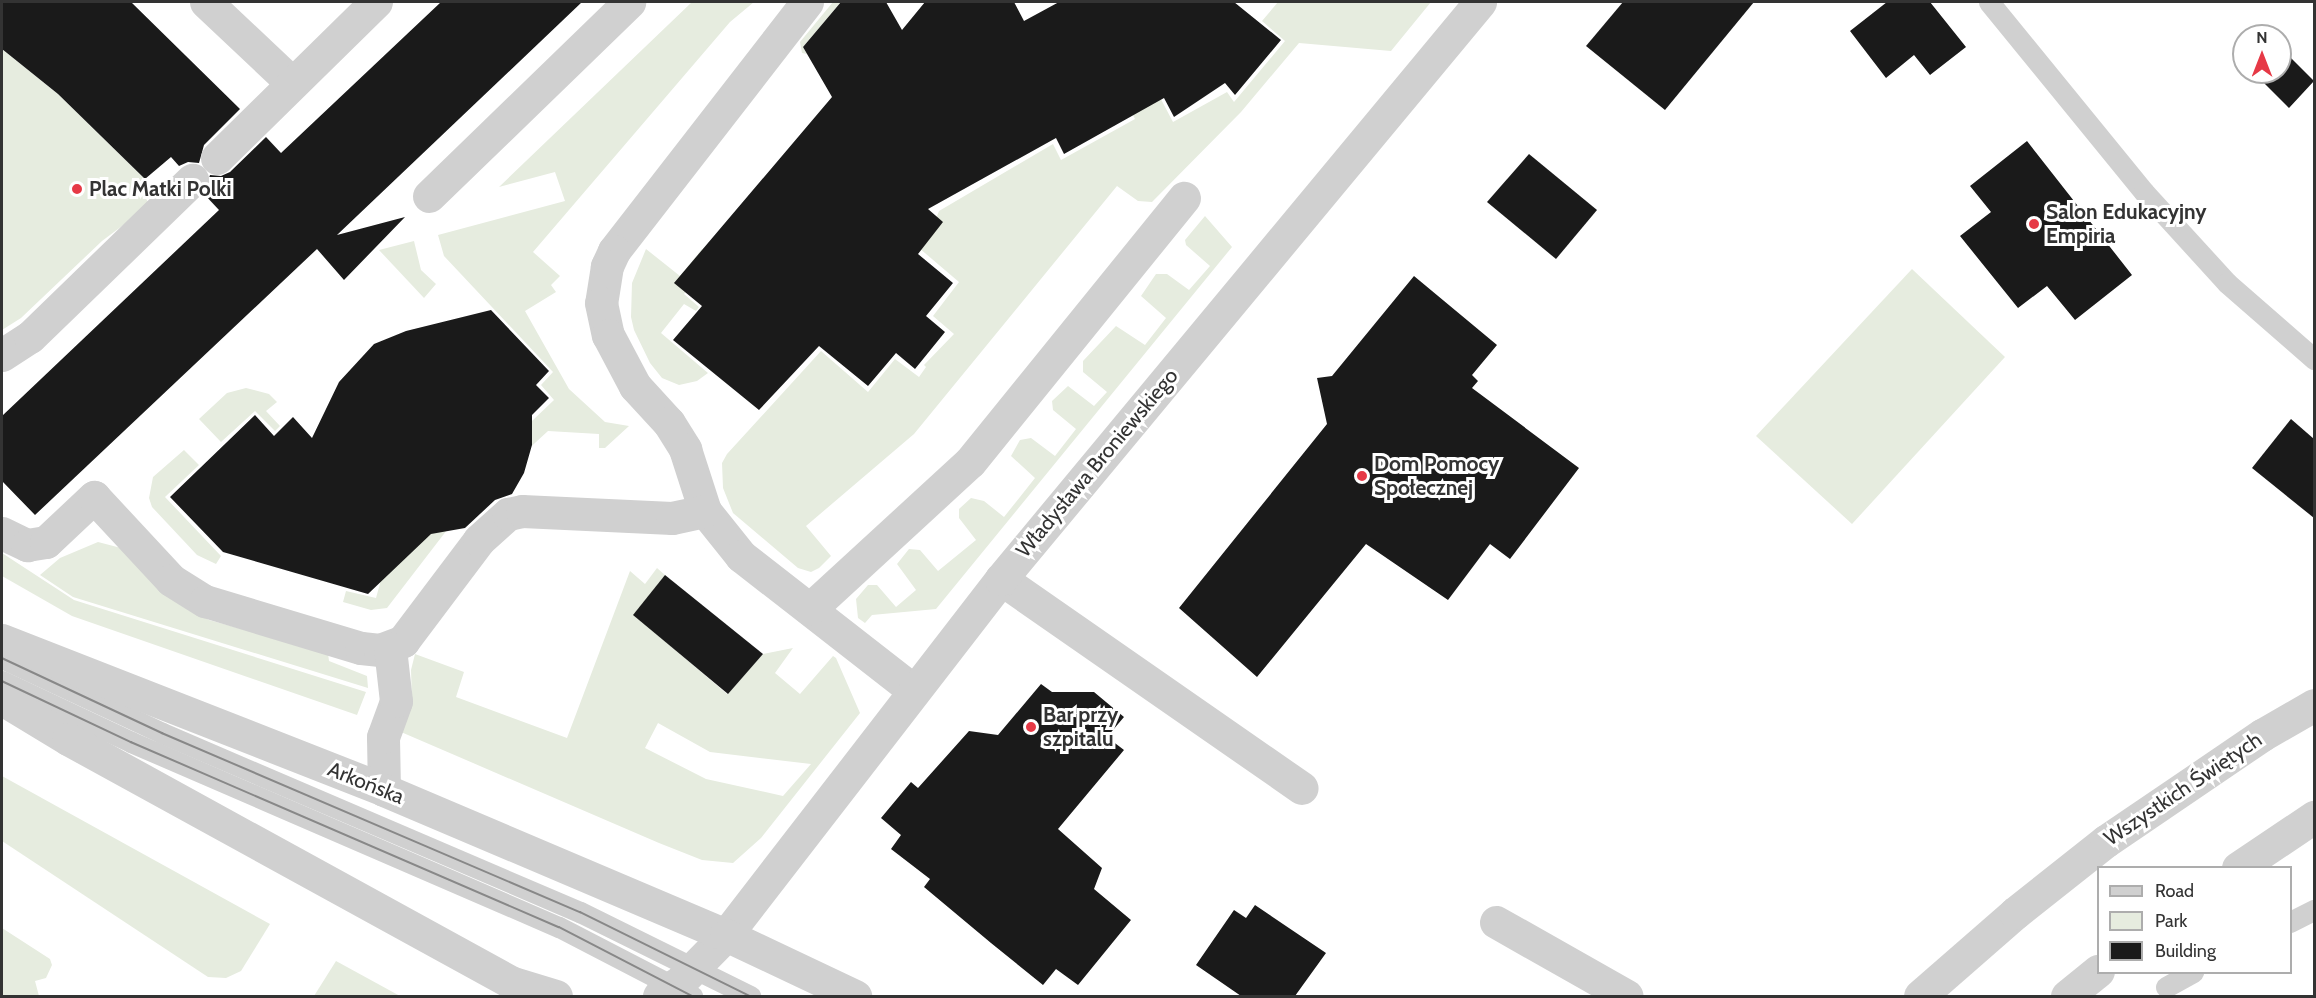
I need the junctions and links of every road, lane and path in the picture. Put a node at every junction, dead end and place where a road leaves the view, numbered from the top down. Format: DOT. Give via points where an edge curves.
graph roads {
  1 [pos="206,2"];
  2 [pos="376,2"];
  3 [pos="629,2"];
  4 [pos="807,2"];
  5 [pos="1480,2"];
  6 [pos="1989,2"];
  7 [pos="291,82"];
  8 [pos="217,158"];
  9 [pos="192,180"];
  10 [pos="429,196"];
  11 [pos="1184,198"];
  12 [pos="2,354"];
  13 [pos="2314,359"];
  14 [pos="705,511"];
  15 [pos="2,533"];
  16 [pos="1001,579"];
  17 [pos="810,609"];
  18 [pos="390,648"];
  19 [pos="3,649"];
  20 [pos="2,681"];
  21 [pos="913,690"];
  22 [pos="2,699"];
  23 [pos="2314,705"];
  24 [pos="1302,788"];
  25 [pos="384,790"];
  26 [pos="2314,817"];
  27 [pos="2240,866"];
  28 [pos="2314,910"];
  29 [pos="2292,921"];
  30 [pos="1496,922"];
  31 [pos="726,935"];
  32 [pos="2097,972"];
  33 [pos="2189,974"];
  34 [pos="680,987"];
  35 [pos="2166,987"];
  36 [pos="523,989"];
  37 [pos="556,996"];
  38 [pos="750,996"];
  39 [pos="855,996"];
  40 [pos="1627,996"];
  41 [pos="1920,996"];
  42 [pos="2067,996"];
  1 -- 7 [label="street"];
  2 -- 7 [label="street"];
  3 -- 10 [label="street"];
  4 -- 14 [label="street" via="614,251 607,266 601,303 608,335 635,386 669,423 685,449"];
  5 -- 16 [label="street, Władysława Broniewskiego"];
  6 -- 13 [label="lane" via="2144,192 2227,283"];
  7 -- 8 [label="street"];
  9 -- 12 [label="street" via="30,337"];
  11 -- 17 [label="street" via="969,462"];
  14 -- 17 [label="street" via="741,556"];
  14 -- 18 [label="street" via="672,518 522,511 508,514 479,540 408,636"];
  15 -- 18 [label="street" via="27,545 45,542 94,497 171,580 205,602 361,648"];
  16 -- 21 [label="street, Władysława Broniewskiego"];
  16 -- 24 [label="street"];
  17 -- 21 [label="street"];
  18 -- 25 [label="street" via="396,700 383,737"];
  19 -- 25 [label="street, Arkońska"];
  19 -- 34 [label="lane" via="162,733 580,912"];
  20 -- 34 [label="lane" via="131,742 549,922"];
  21 -- 31 [label="street, Władysława Broniewskiego"];
  22 -- 36 [label="street"];
  23 -- 41 [label="street, Wszystkich Świętych" via="2262,735 2106,841"];
  25 -- 31 [label="street, Arkońska"];
  26 -- 27 [label="street"];
  28 -- 29 [label="lane"];
  30 -- 40 [label="street"];
  31 -- 34 [label="street"];
  31 -- 39 [label="street, Arkońska"];
  32 -- 42 [label="street"];
  33 -- 35 [label="lane"];
  34 -- 38 [label="lane"];
  36 -- 37 [label="street"];
}
